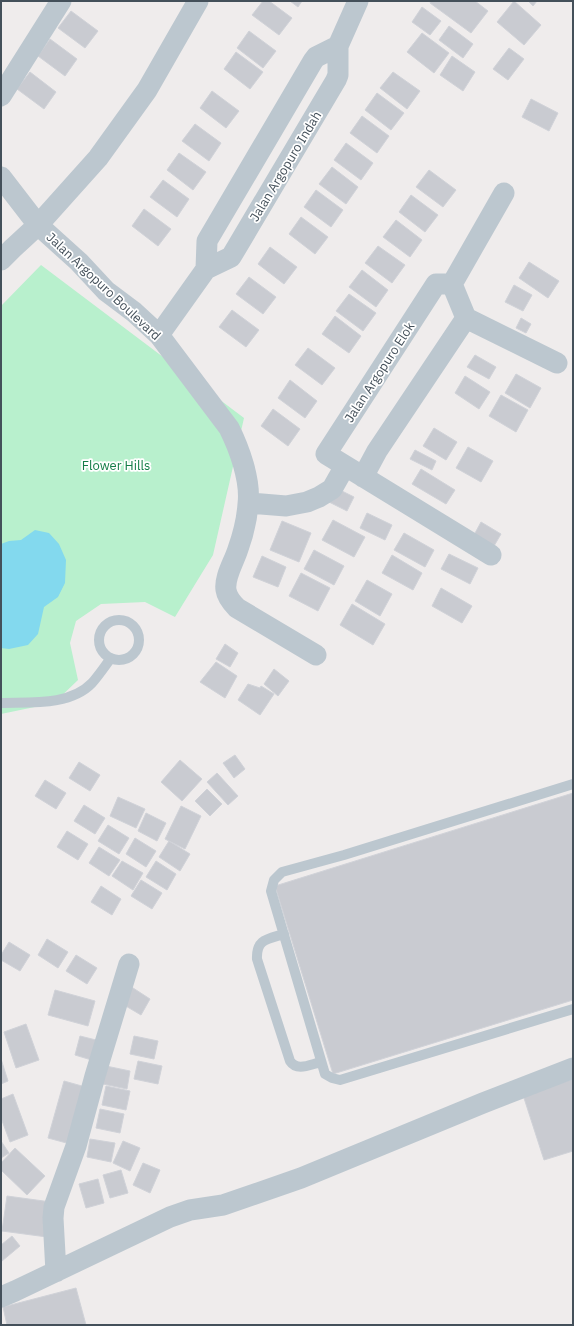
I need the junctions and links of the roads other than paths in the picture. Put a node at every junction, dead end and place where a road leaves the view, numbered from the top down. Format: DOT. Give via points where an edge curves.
graph roads {
  1 [pos="198,1"];
  2 [pos="358,1"];
  3 [pos="56,3"];
  4 [pos="338,46"];
  5 [pos="1,96"];
  6 [pos="1,178"];
  7 [pos="504,193"];
  8 [pos="38,225"];
  9 [pos="1,260"];
  10 [pos="206,269"];
  11 [pos="452,284"];
  12 [pos="466,318"];
  13 [pos="159,335"];
  14 [pos="557,363"];
  15 [pos="345,466"];
  16 [pos="363,477"];
  17 [pos="249,503"];
  18 [pos="491,555"];
  19 [pos="316,655"];
  20 [pos="111,658"];
  21 [pos="1,703"];
  22 [pos="573,784"];
  23 [pos="284,934"];
  24 [pos="129,964"];
  25 [pos="573,1009"];
  26 [pos="321,1062"];
  27 [pos="573,1068"];
  28 [pos="56,1272"];
  29 [pos="1,1296"];
  1 -- 8 [label="street" via="146,90 120,128 98,158"];
  2 -- 4 [label="street, Jalan Argopuro Indah"];
  3 -- 5 [label="street"];
  4 -- 10 [label="street" via="313,61 207,241"];
  4 -- 10 [label="street, Jalan Argopuro Indah" via="336,80 231,257"];
  6 -- 8 [label="street, Jalan Argopuro Boulevard"];
  7 -- 11 [label="street"];
  8 -- 9 [label="street"];
  8 -- 13 [label="street, Jalan Argopuro Boulevard" via="79,262 106,291"];
  10 -- 13 [label="street, Jalan Argopuro Indah"];
  11 -- 12 [label="street"];
  11 -- 15 [label="street, Jalan Argopuro Elok" via="436,284 326,454"];
  12 -- 14 [label="street"];
  12 -- 16 [label="street" via="377,451"];
  13 -- 17 [label="street, Jalan Argopuro Boulevard" via="236,442 245,474"];
  15 -- 16 [label="street, Jalan Argopuro Elok"];
  15 -- 17 [label="street" via="332,489 307,502 286,506"];
  16 -- 18 [label="street, Jalan Argopuro Elok"];
  17 -- 19 [label="street, Jalan Argopuro Boulevard" via="246,522 226,583 230,601 237,608"];
  20 -- 21 [label="lane" via="92,683 73,695 44,702"];
  22 -- 23 [label="lane" via="352,853 282,872 274,880 271,891"];
  23 -- 26 [label="lane"];
  23 -- 26 [label="lane" via="264,940 258,946 258,959 292,1066 298,1068"];
  24 -- 28 [label="street" via="76,1146 54,1207"];
  25 -- 26 [label="lane" via="340,1080 325,1074"];
  27 -- 28 [label="street" via="302,1178 223,1205 185,1211"];
  28 -- 29 [label="street"];
}
